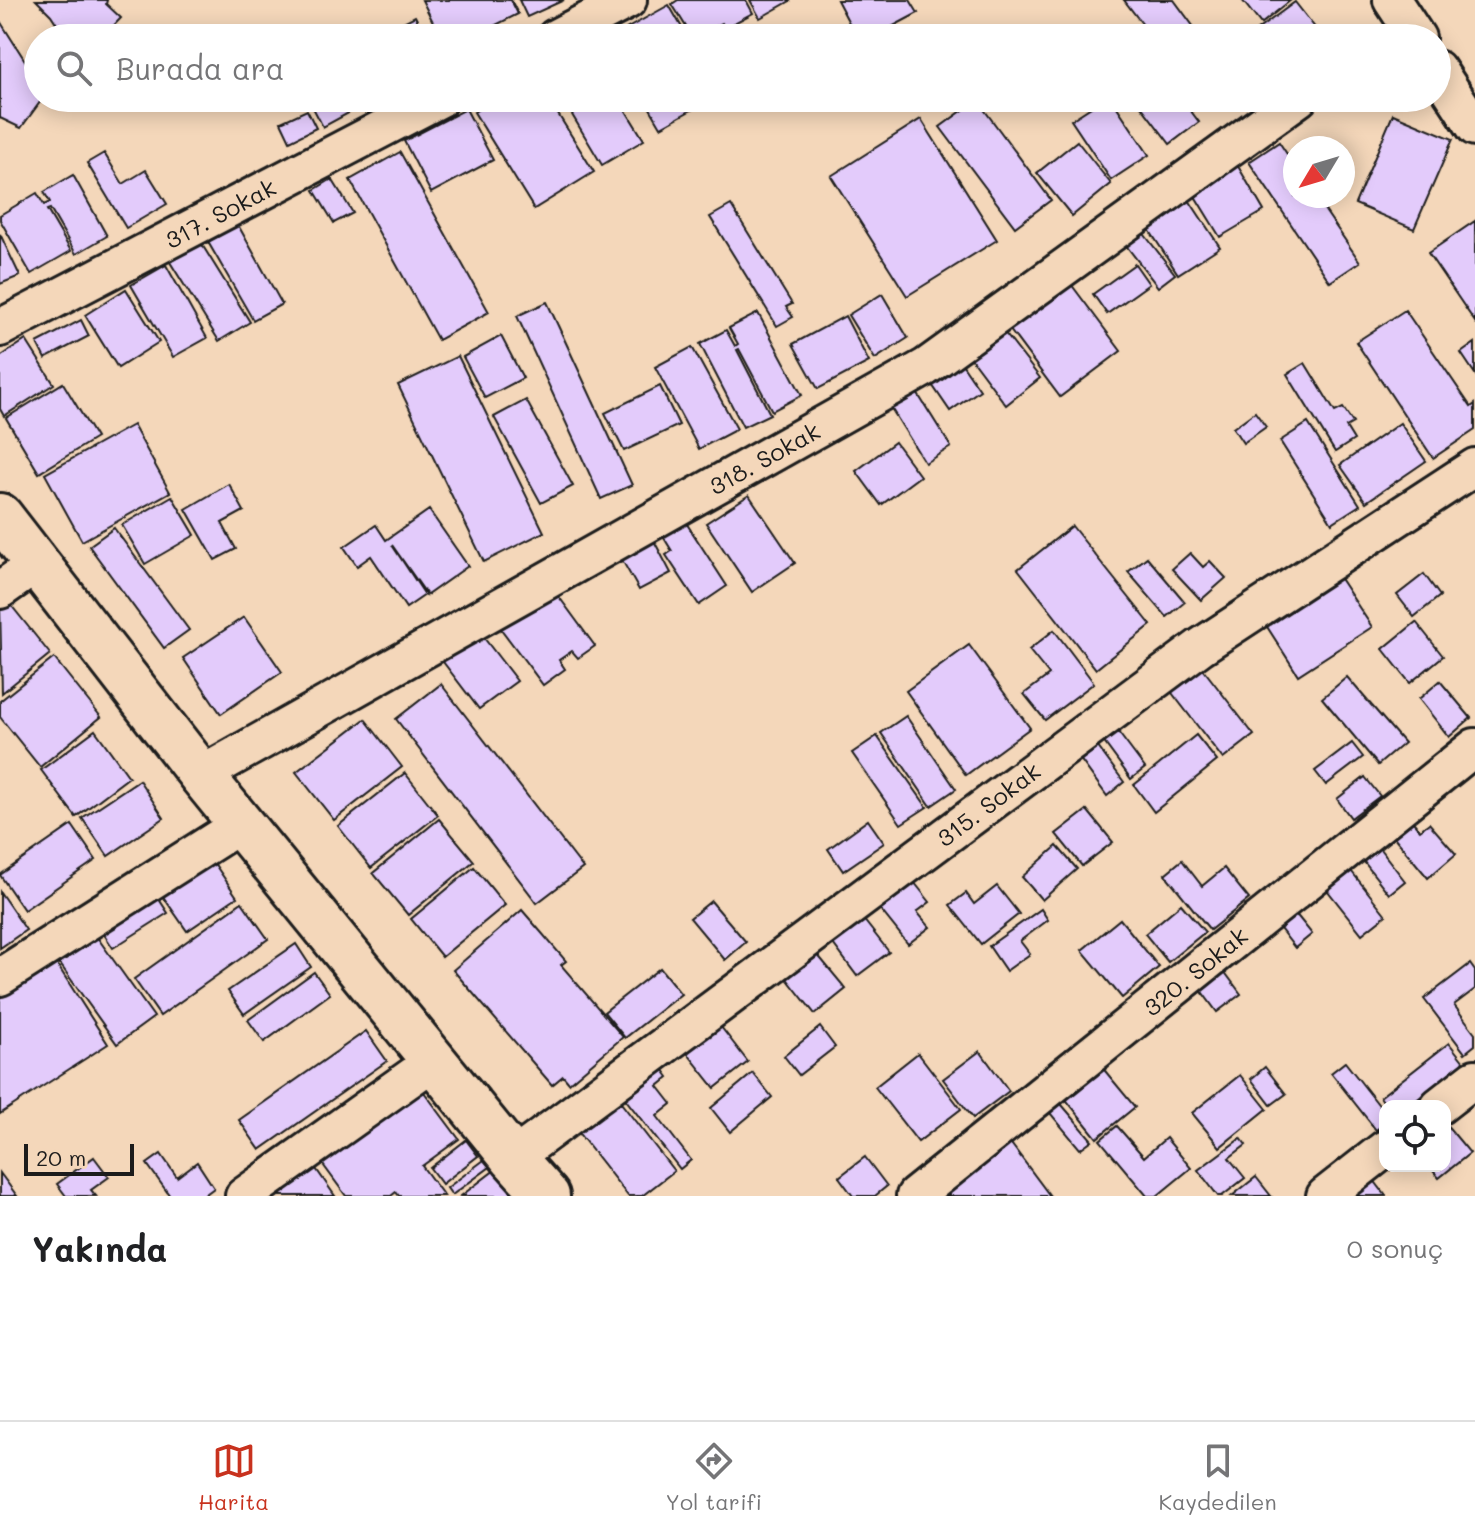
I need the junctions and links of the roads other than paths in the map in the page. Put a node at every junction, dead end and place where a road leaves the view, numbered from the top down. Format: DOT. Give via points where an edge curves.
graph roads {
  1 [pos="628,0"];
  2 [pos="582,24"];
  3 [pos="1451,90"];
  4 [pos="414,112"];
  5 [pos="1280,112"];
  6 [pos="1475,127"];
  7 [pos="0,328"];
  8 [pos="1475,467"];
  9 [pos="0,516"];
  10 [pos="37,564"];
  11 [pos="0,590"];
  12 [pos="1475,747"];
  13 [pos="201,775"];
  14 [pos="241,824"];
  15 [pos="0,977"];
  16 [pos="434,1061"];
  17 [pos="1475,1078"];
  18 [pos="1447,1100"];
  19 [pos="1379,1154"];
  20 [pos="513,1158"];
  21 [pos="244,1196"];
  22 [pos="547,1196"];
  23 [pos="915,1196"];
  24 [pos="1325,1196"];
  1 -- 2 [label="street"];
  3 -- 6 [label="street"];
  4 -- 7 [label="street, 317. Sokak"];
  5 -- 13 [label="street, 318. Sokak" via="926,367"];
  8 -- 20 [label="street, 315. Sokak" via="1200,647"];
  9 -- 10 [label="main road"];
  10 -- 11 [label="street"];
  10 -- 13 [label="main road"];
  12 -- 23 [label="street, 320. Sokak"];
  13 -- 14 [label="main road"];
  14 -- 15 [label="street"];
  14 -- 16 [label="main road"];
  16 -- 20 [label="main road"];
  16 -- 21 [label="street"];
  17 -- 18 [label="street"];
  19 -- 24 [label="street"];
  20 -- 22 [label="main road"];
}
